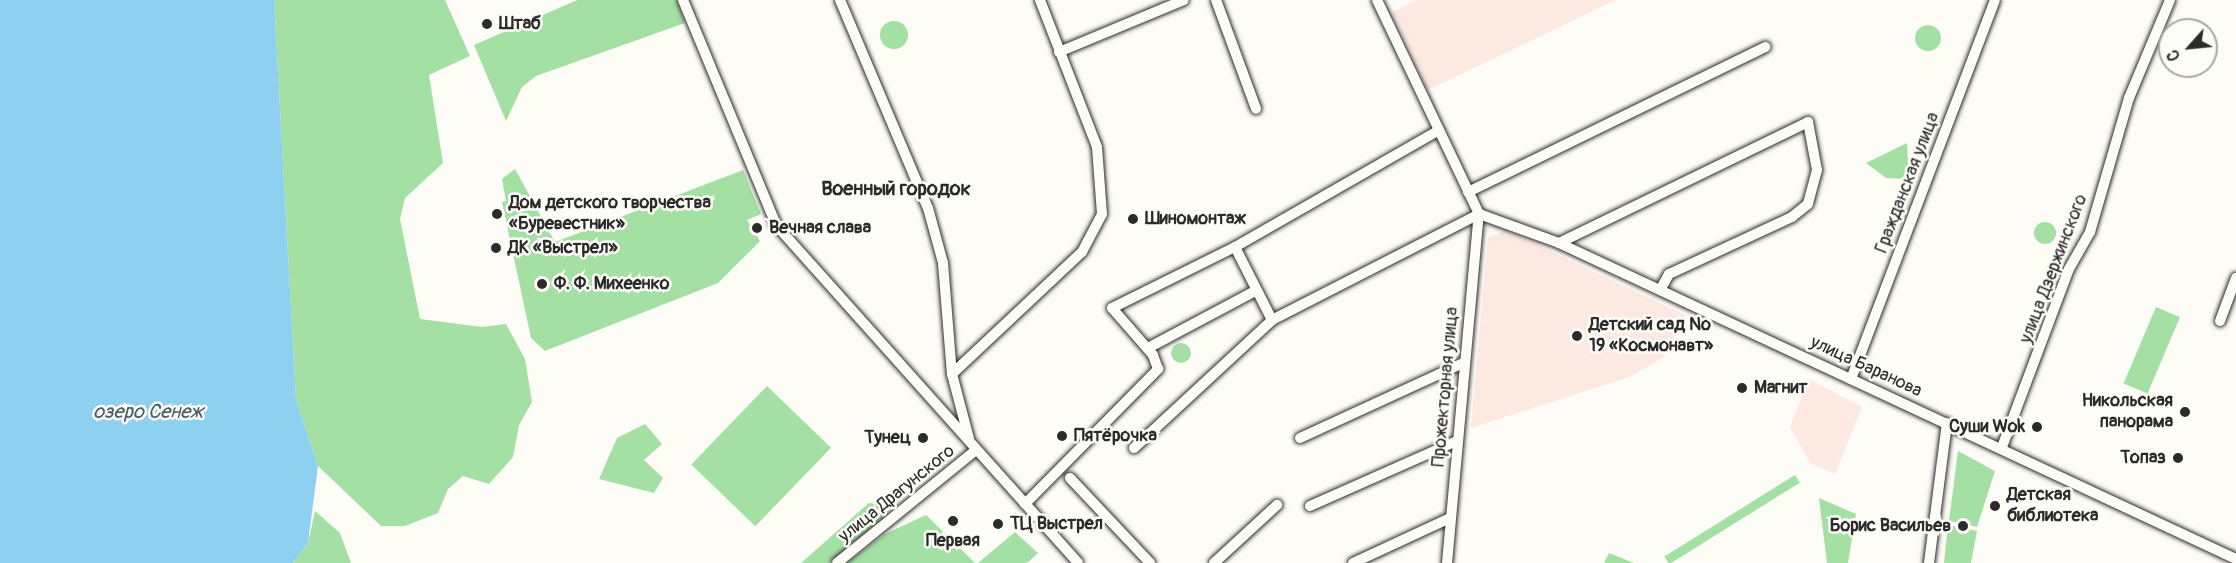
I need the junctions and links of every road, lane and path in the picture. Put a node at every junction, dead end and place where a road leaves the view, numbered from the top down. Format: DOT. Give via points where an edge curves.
graph roads {
  1 [pos="683,0"];
  2 [pos="840,0"];
  3 [pos="1040,0"];
  4 [pos="1184,0"];
  5 [pos="1216,0"];
  6 [pos="1377,0"];
  7 [pos="1995,0"];
  8 [pos="2170,0"];
  9 [pos="1765,47"];
  10 [pos="1059,52"];
  11 [pos="1256,109"];
  12 [pos="1439,130"];
  13 [pos="1468,192"];
  14 [pos="1479,214"];
  15 [pos="1559,243"];
  16 [pos="1234,247"];
  17 [pos="2236,278"];
  18 [pos="1257,290"];
  19 [pos="1660,290"];
  20 [pos="1272,320"];
  21 [pos="2220,321"];
  22 [pos="1148,348"];
  23 [pos="1463,363"];
  24 [pos="952,374"];
  25 [pos="1851,379"];
  26 [pos="1947,423"];
  27 [pos="1967,431"];
  28 [pos="1300,438"];
  29 [pos="1457,441"];
  30 [pos="1944,442"];
  31 [pos="973,447"];
  32 [pos="2002,447"];
  33 [pos="1134,448"];
  34 [pos="1070,478"];
  35 [pos="1024,504"];
  36 [pos="1277,505"];
  37 [pos="1310,506"];
  38 [pos="1450,518"];
  39 [pos="2236,559"];
  40 [pos="837,563"];
  41 [pos="1078,563"];
  42 [pos="1150,563"];
  43 [pos="1214,563"];
  44 [pos="1353,563"];
  45 [pos="1447,563"];
  46 [pos="1929,563"];
  1 -- 31 [label="street" via="776,225"];
  2 -- 24 [label="street" via="928,208 943,263"];
  3 -- 10 [label="street"];
  4 -- 10 [label="street"];
  5 -- 11 [label="street"];
  6 -- 12 [label="street"];
  7 -- 25 [label="street, Гражданская улица"];
  8 -- 32 [label="street, улица Дзержинского" via="2129,98 2090,232 2069,269"];
  9 -- 13 [label="street"];
  10 -- 24 [label="street" via="1097,147 1102,214 1082,252"];
  12 -- 13 [label="street"];
  12 -- 16 [label="street"];
  13 -- 14 [label="street"];
  14 -- 15 [label="street, улица Баранова"];
  14 -- 20 [label="street"];
  14 -- 23 [label="street, Прожекторная улица"];
  15 -- 19 [label="street, улица Баранова"];
  15 -- 19 [label="street" via="1808,122 1817,170 1808,204 1792,217 1669,274"];
  16 -- 18 [label="street"];
  16 -- 22 [label="street" via="1112,308"];
  17 -- 21 [label="street"];
  18 -- 20 [label="street"];
  18 -- 22 [label="street"];
  19 -- 25 [label="street, улица Баранова"];
  20 -- 33 [label="street"];
  22 -- 35 [label="street" via="1157,361 1154,376"];
  23 -- 28 [label="street"];
  23 -- 29 [label="street, Прожекторная улица"];
  24 -- 31 [label="street"];
  25 -- 26 [label="street, улица Баранова"];
  26 -- 27 [label="street, улица Баранова"];
  26 -- 30 [label="street"];
  27 -- 30 [label="street" via="1953,433"];
  27 -- 32 [label="street, улица Баранова"];
  29 -- 37 [label="street"];
  29 -- 38 [label="street, Прожекторная улица"];
  30 -- 46 [label="street"];
  31 -- 35 [label="street"];
  31 -- 40 [label="street, улица Драгунского"];
  32 -- 39 [label="street, улица Баранова"];
  34 -- 42 [label="street"];
  35 -- 41 [label="street"];
  36 -- 43 [label="street"];
  38 -- 44 [label="street"];
  38 -- 45 [label="street, Прожекторная улица"];
}
